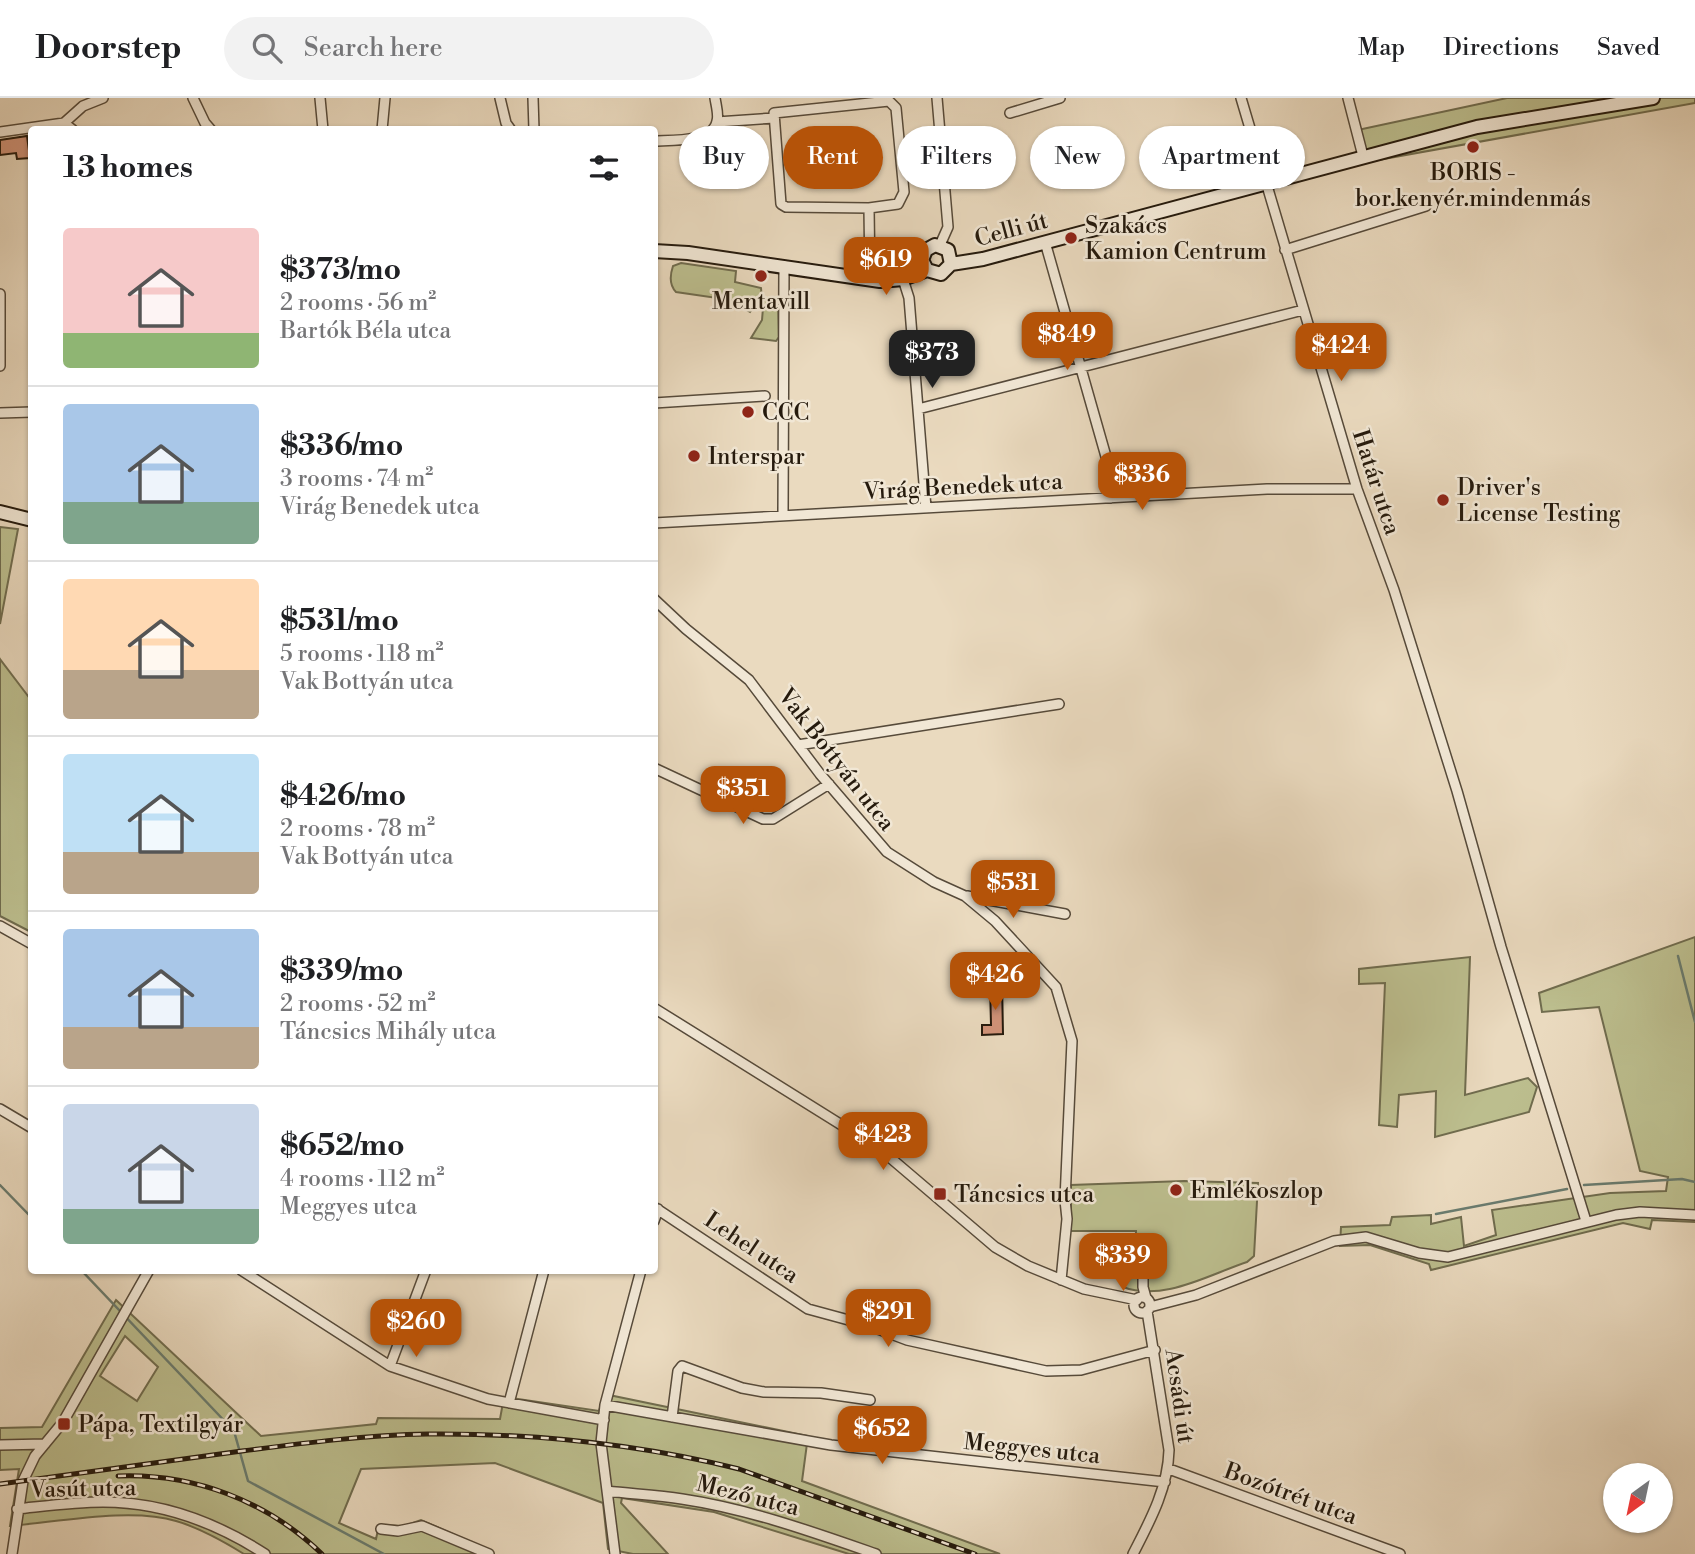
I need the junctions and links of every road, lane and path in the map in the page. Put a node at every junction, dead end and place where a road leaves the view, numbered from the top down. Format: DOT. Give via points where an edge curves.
graph roads {
  1 [pos="103,98"];
  2 [pos="194,98"];
  3 [pos="320,98"];
  4 [pos="385,98"];
  5 [pos="500,98"];
  6 [pos="533,98"];
  7 [pos="715,98"];
  8 [pos="937,98"];
  9 [pos="1241,98"];
  10 [pos="1348,98"];
  11 [pos="1653,98"];
  12 [pos="1056,99"];
  13 [pos="1575,104"];
  14 [pos="1010,113"];
  15 [pos="774,118"];
  16 [pos="718,122"];
  17 [pos="64,123"];
  18 [pos="43,126"];
  19 [pos="68,126"];
  20 [pos="208,126"];
  21 [pos="323,126"];
  22 [pos="382,126"];
  23 [pos="508,126"];
  24 [pos="534,126"];
  25 [pos="1249,126"];
  26 [pos="28,128"];
  27 [pos="0,132"];
  28 [pos="658,141"];
  29 [pos="1363,156"];
  30 [pos="1305,173"];
  31 [pos="1247,189"];
  32 [pos="1267,189"];
  33 [pos="1426,206"];
  34 [pos="869,208"];
  35 [pos="1045,242"];
  36 [pos="940,245"];
  37 [pos="1285,250"];
  38 [pos="658,251"];
  39 [pos="951,264"];
  40 [pos="784,266"];
  41 [pos="926,270"];
  42 [pos="903,279"];
  43 [pos="870,280"];
  44 [pos="0,294"];
  45 [pos="1303,310"];
  46 [pos="1,317"];
  47 [pos="0,366"];
  48 [pos="1081,368"];
  49 [pos="765,397"];
  50 [pos="658,403"];
  51 [pos="918,409"];
  52 [pos="28,412"];
  53 [pos="0,413"];
  54 [pos="1357,489"];
  55 [pos="1111,498"];
  56 [pos="926,508"];
  57 [pos="0,512"];
  58 [pos="783,514"];
  59 [pos="0,518"];
  60 [pos="28,519"];
  61 [pos="28,520"];
  62 [pos="658,523"];
  63 [pos="658,602"];
  64 [pos="1059,704"];
  65 [pos="798,745"];
  66 [pos="658,770"];
  67 [pos="829,784"];
  68 [pos="965,896"];
  69 [pos="1065,914"];
  70 [pos="0,926"];
  71 [pos="28,942"];
  72 [pos="658,1010"];
  73 [pos="0,1110"];
  74 [pos="28,1122"];
  75 [pos="658,1209"];
  76 [pos="1695,1215"];
  77 [pos="1586,1221"];
  78 [pos="1143,1248"];
  79 [pos="147,1274"];
  80 [pos="247,1274"];
  81 [pos="424,1274"];
  82 [pos="543,1274"];
  83 [pos="640,1274"];
  84 [pos="1061,1280"];
  85 [pos="1144,1304"];
  86 [pos="1155,1350"];
  87 [pos="390,1366"];
  88 [pos="870,1400"];
  89 [pos="509,1404"];
  90 [pos="605,1405"];
  91 [pos="673,1417"];
  92 [pos="604,1420"];
  93 [pos="45,1444"];
  94 [pos="0,1445"];
  95 [pos="1169,1469"];
  96 [pos="1165,1482"];
  97 [pos="607,1491"];
  98 [pos="17,1509"];
  99 [pos="381,1529"];
  100 [pos="12,1554"];
  101 [pos="264,1554"];
  102 [pos="489,1554"];
  103 [pos="615,1554"];
  104 [pos="876,1554"];
  105 [pos="1133,1554"];
  106 [pos="1400,1554"];
  1 -- 17 [label="street" via="83,106"];
  2 -- 20 [label="street"];
  3 -- 21 [label="street"];
  4 -- 22 [label="street"];
  5 -- 23 [label="street"];
  6 -- 24 [label="street"];
  7 -- 16 [label="street"];
  8 -- 36 [label="street" via="948,227"];
  9 -- 25 [label="street, Határ utca"];
  10 -- 29 [label="street"];
  11 -- 13 [label="street, Celli út"];
  12 -- 14 [label="street"];
  13 -- 29 [label="street, Celli út"];
  15 -- 16 [label="street"];
  15 -- 34 [label="street" via="782,204"];
  15 -- 34 [label="street" via="774,113 894,104 902,199 891,206"];
  16 -- 28 [label="street" via="701,136"];
  17 -- 18 [label="street"];
  17 -- 19 [label="street"];
  26 -- 27 [label="street"];
  29 -- 30 [label="street, Celli út"];
  31 -- 35 [label="street, Celli út"];
  32 -- 37 [label="street, Határ utca"];
  33 -- 37 [label="street"];
  34 -- 43 [label="street"];
  35 -- 39 [label="street, Celli út"];
  35 -- 48 [label="street"];
  36 -- 39 [label="street, Celli út" via="951,254"];
  36 -- 41 [label="street" via="923,255"];
  37 -- 45 [label="street, Határ utca"];
  38 -- 40 [label="street, Celli út"];
  39 -- 41 [label="street, Celli út" via="941,274"];
  40 -- 43 [label="street, Celli út"];
  40 -- 58 [label="street"];
  41 -- 42 [label="street, Celli út"];
  42 -- 43 [label="street, Celli út"];
  42 -- 51 [label="street" via="909,298"];
  44 -- 46 [label="street"];
  45 -- 48 [label="street"];
  45 -- 54 [label="street, Határ utca"];
  46 -- 47 [label="street"];
  48 -- 51 [label="street"];
  48 -- 55 [label="street" via="1107,460"];
  49 -- 50 [label="street"];
  51 -- 56 [label="street"];
  52 -- 53 [label="street"];
  54 -- 55 [label="street, Virág Benedek utca"];
  54 -- 77 [label="street, Határ utca" via="1457,791"];
  55 -- 56 [label="street, Virág Benedek utca"];
  56 -- 58 [label="street, Virág Benedek utca"];
  57 -- 60 [label="street"];
  58 -- 62 [label="street, Virág Benedek utca"];
  59 -- 61 [label="street"];
  63 -- 65 [label="street, Vak Bottyán utca" via="749,680"];
  64 -- 65 [label="street"];
  65 -- 67 [label="street, Vak Bottyán utca"];
  66 -- 67 [label="street" via="773,819"];
  67 -- 68 [label="street, Vak Bottyán utca" via="887,852"];
  68 -- 69 [label="street"];
  68 -- 84 [label="street, Vak Bottyán utca" via="995,921 1056,987 1072,1041 1068,1219"];
  70 -- 71 [label="street"];
  72 -- 84 [label="street" via="880,1149 995,1247"];
  73 -- 74 [label="street"];
  75 -- 86 [label="street, Lehel utca" via="808,1309 907,1340 1046,1371 1081,1370"];
  76 -- 77 [label="street" via="1640,1212"];
  77 -- 85 [label="street" via="1448,1257 1366,1237 1334,1241 1196,1295"];
  78 -- 85 [label="street, Acsádi út"];
  79 -- 93 [label="street" via="63,1422"];
  80 -- 87 [label="street"];
  81 -- 87 [label="street"];
  82 -- 89 [label="street"];
  83 -- 90 [label="street"];
  84 -- 85 [label="street"];
  85 -- 86 [label="street, Acsádi út"];
  86 -- 95 [label="street, Acsádi út"];
  87 -- 89 [label="street"];
  88 -- 91 [label="street" via="764,1392 682,1366"];
  89 -- 92 [label="street"];
  90 -- 91 [label="street, Meggyes utca"];
  90 -- 92 [label="street"];
  91 -- 96 [label="street, Meggyes utca" via="831,1445"];
  92 -- 97 [label="street" via="601,1457"];
  93 -- 94 [label="street"];
  93 -- 98 [label="street" via="23,1481"];
  95 -- 96 [label="street, Acsádi út"];
  95 -- 106 [label="street, Bozótrét utca"];
  96 -- 105 [label="street, Acsádi út"];
  97 -- 103 [label="street"];
  97 -- 104 [label="street, Mező utca" via="741,1511"];
  98 -- 100 [label="street"];
  98 -- 101 [label="street, Vasút utca" via="101,1502 148,1505 221,1529"];
  99 -- 102 [label="street" via="422,1526"];
}
